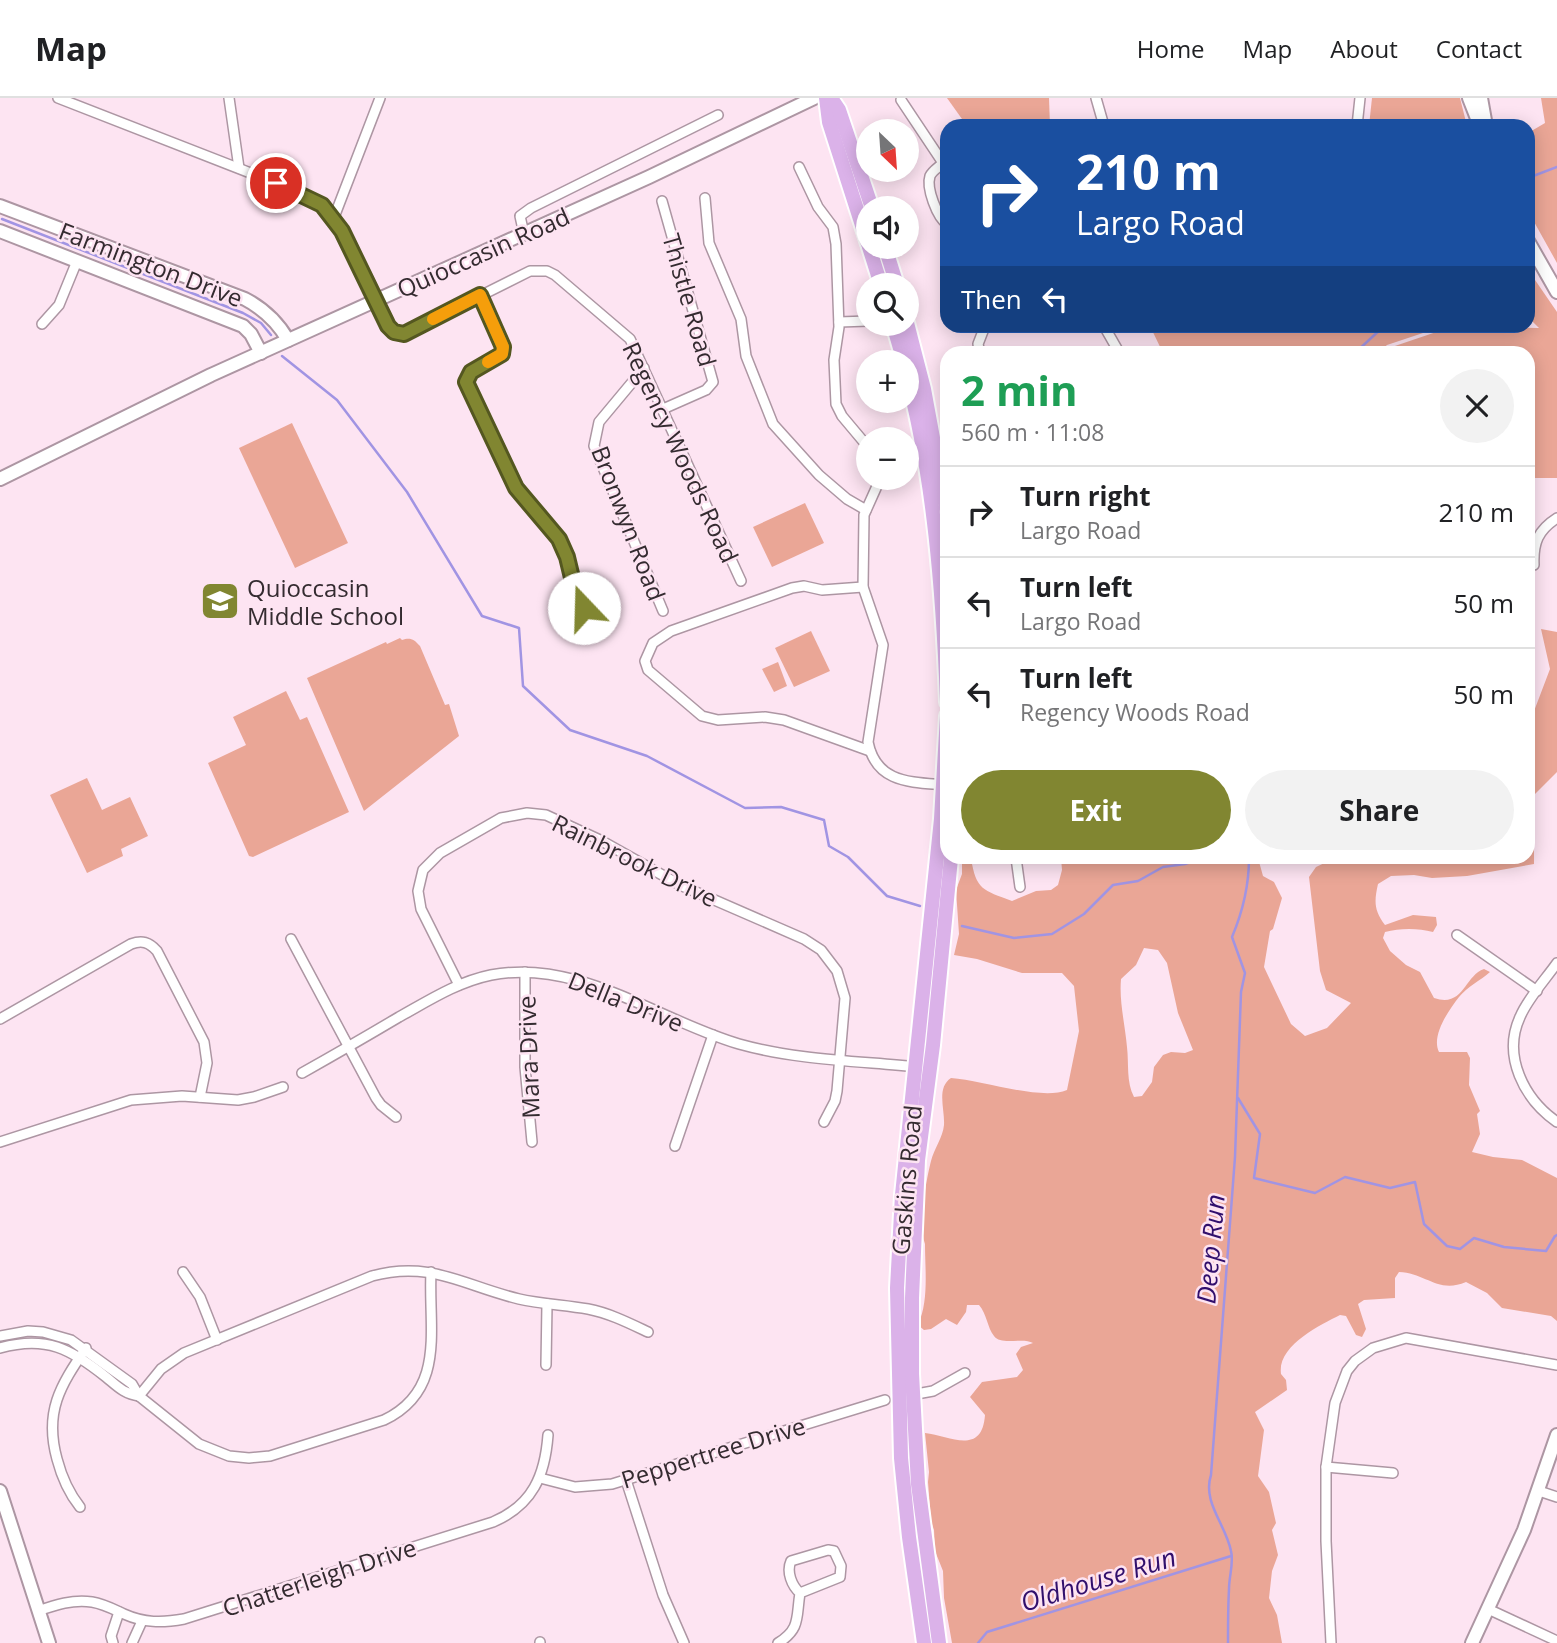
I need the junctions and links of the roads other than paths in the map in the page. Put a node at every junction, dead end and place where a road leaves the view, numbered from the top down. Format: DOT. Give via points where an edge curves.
graph roads {
  1 [pos="58,98"];
  2 [pos="229,98"];
  3 [pos="380,98"];
  4 [pos="814,98"];
  5 [pos="828,98"];
  6 [pos="1096,98"];
  7 [pos="1360,98"];
  8 [pos="1468,98"];
  9 [pos="1481,98"];
  10 [pos="901,100"];
  11 [pos="77,101"];
  12 [pos="718,115"];
  13 [pos="1102,119"];
  14 [pos="1358,119"];
  15 [pos="1477,119"];
  16 [pos="1485,119"];
  17 [pos="940,158"];
  18 [pos="799,167"];
  19 [pos="239,168"];
  20 [pos="940,168"];
  21 [pos="868,196"];
  22 [pos="705,198"];
  23 [pos="662,201"];
  24 [pos="0,206"];
  25 [pos="856,207"];
  26 [pos="940,217"];
  27 [pos="333,220"];
  28 [pos="0,231"];
  29 [pos="524,234"];
  30 [pos="1535,253"];
  31 [pos="77,261"];
  32 [pos="1557,292"];
  33 [pos="480,295"];
  34 [pos="377,300"];
  35 [pos="856,321"];
  36 [pos="839,322"];
  37 [pos="42,324"];
  38 [pos="911,336"];
  39 [pos="288,340"];
  40 [pos="261,353"];
  41 [pos="644,368"];
  42 [pos="919,407"];
  43 [pos="663,409"];
  44 [pos="856,433"];
  45 [pos="935,449"];
  46 [pos="940,476"];
  47 [pos="0,478"];
  48 [pos="875,490"];
  49 [pos="866,510"];
  50 [pos="1557,518"];
  51 [pos="1535,542"];
  52 [pos="940,576"];
  53 [pos="741,581"];
  54 [pos="863,587"];
  55 [pos="584,608"];
  56 [pos="663,611"];
  57 [pos="870,751"];
  58 [pos="940,784"];
  59 [pos="940,846"];
  60 [pos="950,864"];
  61 [pos="1017,864"];
  62 [pos="1020,887"];
  63 [pos="1457,935"];
  64 [pos="292,939"];
  65 [pos="1557,963"];
  66 [pos="525,972"];
  67 [pos="459,985"];
  68 [pos="1537,991"];
  69 [pos="0,1019"];
  70 [pos="713,1035"];
  71 [pos="349,1046"];
  72 [pos="839,1059"];
  73 [pos="922,1067"];
  74 [pos="302,1073"];
  75 [pos="283,1087"];
  76 [pos="200,1097"];
  77 [pos="396,1117"];
  78 [pos="824,1122"];
  79 [pos="1557,1122"];
  80 [pos="0,1142"];
  81 [pos="532,1142"];
  82 [pos="675,1146"];
  83 [pos="183,1272"];
  84 [pos="431,1272"];
  85 [pos="547,1304"];
  86 [pos="648,1332"];
  87 [pos="0,1336"];
  88 [pos="218,1340"];
  89 [pos="0,1348"];
  90 [pos="86,1348"];
  91 [pos="80,1357"];
  92 [pos="546,1365"];
  93 [pos="1557,1365"];
  94 [pos="965,1373"];
  95 [pos="139,1396"];
  96 [pos="899,1397"];
  97 [pos="548,1435"];
  98 [pos="1557,1435"];
  99 [pos="1326,1467"];
  100 [pos="1393,1473"];
  101 [pos="540,1478"];
  102 [pos="626,1480"];
  103 [pos="0,1491"];
  104 [pos="1539,1491"];
  105 [pos="1557,1497"];
  106 [pos="80,1507"];
  107 [pos="800,1593"];
  108 [pos="1488,1609"];
  109 [pos="38,1611"];
  110 [pos="119,1612"];
  111 [pos="142,1621"];
  112 [pos="1557,1641"];
  113 [pos="49,1643"];
  114 [pos="113,1643"];
  115 [pos="132,1643"];
  116 [pos="684,1643"];
  117 [pos="778,1643"];
  118 [pos="924,1643"];
  119 [pos="939,1643"];
  120 [pos="1331,1643"];
  121 [pos="1472,1643"];
  1 -- 11 [label="street, Regency Woods Road"];
  2 -- 19 [label="street"];
  3 -- 27 [label="street"];
  4 -- 29 [label="street, Quioccasin Road"];
  5 -- 21 [label="main road" via="839,110"];
  5 -- 25 [label="main road" via="829,122"];
  6 -- 13 [label="street"];
  7 -- 14 [label="street"];
  8 -- 15 [label="street"];
  9 -- 16 [label="street"];
  10 -- 17 [label="street"];
  11 -- 19 [label="street, Regency Woods Road"];
  12 -- 29 [label="street" via="531,208 520,216"];
  18 -- 36 [label="street" via="832,227"];
  19 -- 27 [label="street, Regency Woods Road" via="322,205"];
  20 -- 26 [label="street" via="929,179"];
  22 -- 49 [label="street" via="709,243 741,319 746,356 773,425 819,475"];
  23 -- 43 [label="street, Thistle Road" via="713,382 706,390"];
  24 -- 39 [label="street, Farmington Drive" via="245,299 265,311"];
  27 -- 34 [label="street, Regency Woods Road"];
  28 -- 31 [label="street, Farmington Drive"];
  29 -- 34 [label="street, Quioccasin Road"];
  30 -- 32 [label="street"];
  31 -- 37 [label="street" via="59,305"];
  31 -- 40 [label="street, Farmington Drive" via="243,326"];
  33 -- 34 [label="street, Regency Woods Road" via="401,334 391,330"];
  33 -- 41 [label="street, Regency Woods Road" via="530,271 547,271 626,334"];
  33 -- 55 [label="street" via="502,354 471,372 466,382 516,488 559,539"];
  34 -- 39 [label="street, Quioccasin Road"];
  35 -- 36 [label="street"];
  36 -- 44 [label="street" via="834,359 836,404"];
  38 -- 45 [label="main road"];
  39 -- 40 [label="street, Quioccasin Road"];
  40 -- 47 [label="street, Quioccasin Road"];
  41 -- 43 [label="street, Regency Woods Road"];
  41 -- 56 [label="street, Bronwyn Road" via="599,422 594,446"];
  42 -- 45 [label="main road"];
  43 -- 53 [label="street, Regency Woods Road"];
  45 -- 46 [label="main road"];
  45 -- 52 [label="main road"];
  48 -- 49 [label="street"];
  49 -- 54 [label="street"];
  50 -- 51 [label="street"];
  54 -- 57 [label="street" via="883,645"];
  54 -- 57 [label="street" via="792,587 671,631 653,643 645,661 648,670 702,716 784,720"];
  57 -- 58 [label="street" via="885,773"];
  59 -- 73 [label="main road, Gaskins Road"];
  60 -- 73 [label="main road, Gaskins Road"];
  61 -- 62 [label="street"];
  63 -- 68 [label="street"];
  64 -- 71 [label="street"];
  65 -- 68 [label="street"];
  66 -- 67 [label="street, Della Drive" via="489,975"];
  66 -- 70 [label="street, Della Drive" via="579,980"];
  66 -- 81 [label="street, Mara Drive" via="525,1067"];
  67 -- 71 [label="street, Della Drive"];
  67 -- 72 [label="street, Rainbrook Drive" via="421,909 418,891 423,870 440,853 501,818 546,815 821,950 837,971 845,998"];
  68 -- 79 [label="street" via="1514,1033 1515,1063 1530,1096"];
  69 -- 76 [label="street" via="131,944 149,943 204,1042 207,1063"];
  70 -- 72 [label="street, Della Drive" via="766,1050"];
  70 -- 82 [label="street"];
  71 -- 74 [label="street, Della Drive"];
  71 -- 77 [label="street" via="381,1105"];
  72 -- 73 [label="street, Della Drive"];
  72 -- 78 [label="street" via="835,1101"];
  73 -- 96 [label="main road, Gaskins Road" via="899,1239"];
  75 -- 76 [label="street" via="237,1100"];
  76 -- 80 [label="street" via="121,1102"];
  83 -- 88 [label="street" via="200,1297"];
  84 -- 85 [label="street"];
  84 -- 88 [label="street" via="402,1270 372,1276"];
  84 -- 95 [label="street" via="430,1367 414,1399 384,1420 270,1456 238,1458 199,1444"];
  85 -- 86 [label="street" via="591,1309"];
  85 -- 92 [label="street"];
  87 -- 90 [label="street" via="43,1332"];
  88 -- 95 [label="street" via="172,1360"];
  89 -- 91 [label="street" via="38,1342"];
  90 -- 91 [label="street"];
  90 -- 95 [label="street" via="132,1384"];
  91 -- 95 [label="street" via="124,1392"];
  91 -- 106 [label="street" via="60,1390 52,1423 64,1482"];
  93 -- 99 [label="street" via="1412,1338 1373,1348 1355,1361 1340,1384"];
  94 -- 96 [label="street, Peppertree Drive" via="942,1387"];
  96 -- 102 [label="street, Peppertree Drive"];
  96 -- 118 [label="main road, Gaskins Road" via="906,1515"];
  96 -- 119 [label="main road, Gaskins Road"];
  97 -- 101 [label="street, Chatterleigh Drive"];
  98 -- 104 [label="street"];
  99 -- 100 [label="street"];
  99 -- 120 [label="street"];
  101 -- 102 [label="street, Peppertree Drive" via="586,1487"];
  101 -- 111 [label="street, Chatterleigh Drive" via="520,1506 493,1522 184,1619"];
  102 -- 116 [label="street" via="663,1595"];
  103 -- 109 [label="street"];
  104 -- 105 [label="street"];
  104 -- 108 [label="street"];
  107 -- 107 [label="street" via="840,1577 834,1551 791,1561 793,1585"];
  107 -- 117 [label="street" via="794,1628"];
  108 -- 112 [label="street"];
  108 -- 121 [label="street"];
  109 -- 110 [label="street, Chatterleigh Drive" via="81,1601"];
  109 -- 113 [label="street"];
  110 -- 111 [label="street, Chatterleigh Drive"];
  110 -- 114 [label="street"];
  111 -- 115 [label="street"];
}
